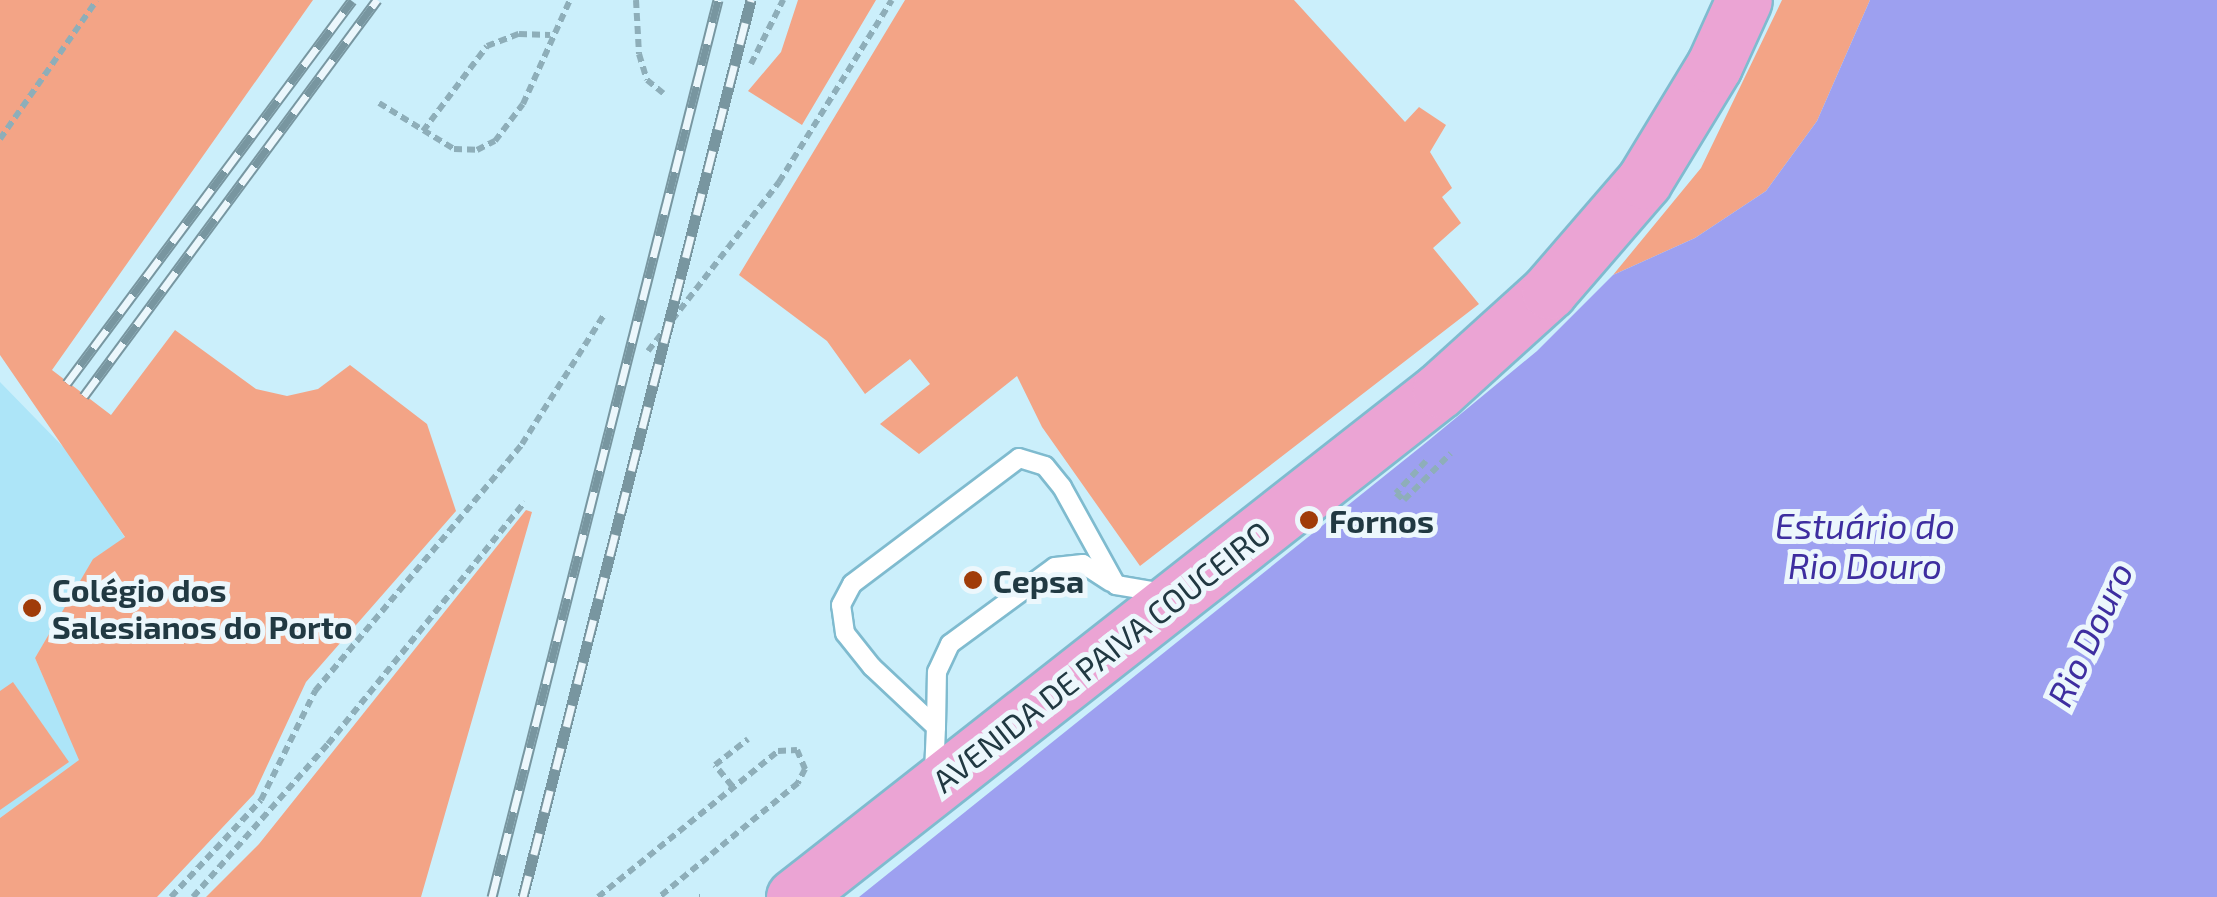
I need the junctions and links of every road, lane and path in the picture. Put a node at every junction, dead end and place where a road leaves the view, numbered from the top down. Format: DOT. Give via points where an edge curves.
graph roads {
  1 [pos="97,0"];
  2 [pos="570,0"];
  3 [pos="636,0"];
  4 [pos="783,0"];
  5 [pos="892,0"];
  6 [pos="1744,0"];
  7 [pos="550,35"];
  8 [pos="752,64"];
  9 [pos="663,93"];
  10 [pos="379,104"];
  11 [pos="423,130"];
  12 [pos="0,139"];
  13 [pos="604,315"];
  14 [pos="648,351"];
  15 [pos="1437,450"];
  16 [pos="1451,453"];
  17 [pos="524,502"];
  18 [pos="1116,584"];
  19 [pos="1188,590"];
  20 [pos="936,727"];
  21 [pos="748,739"];
  22 [pos="732,786"];
  23 [pos="925,793"];
  24 [pos="171,897"];
  25 [pos="193,897"];
  26 [pos="598,897"];
  27 [pos="660,897"];
  28 [pos="794,897"];
  1 -- 12 [label="path"];
  2 -- 7 [label="path"];
  3 -- 9 [label="path" via="639,54 647,80"];
  4 -- 8 [label="path"];
  5 -- 14 [label="path" via="789,167"];
  6 -- 19 [label="main road, AVENIDA DE PAIVA COUCEIRO" via="1714,66 1644,181 1549,291 1440,390"];
  7 -- 11 [label="path" via="519,34 487,46"];
  7 -- 11 [label="path" via="523,104 495,140 477,150 454,149"];
  10 -- 11 [label="path"];
  13 -- 24 [label="path" via="522,444 315,691 261,800"];
  15 -- 16 [label="path" via="1396,493 1404,500"];
  17 -- 25 [label="path" via="328,744"];
  18 -- 19 [label="lane" via="1138,592"];
  18 -- 20 [label="lane" via="1083,564 1055,566 950,644 937,672"];
  18 -- 20 [label="lane" via="1045,466 1018,458 852,584 841,604 846,633"];
  19 -- 23 [label="main road, AVENIDA DE PAIVA COUCEIRO"];
  20 -- 23 [label="lane" via="938,763"];
  21 -- 22 [label="path" via="715,765"];
  22 -- 26 [label="path"];
  22 -- 27 [label="path" via="784,747 797,750 805,762 786,794"];
  23 -- 28 [label="main road, AVENIDA DE PAIVA COUCEIRO"];
}
